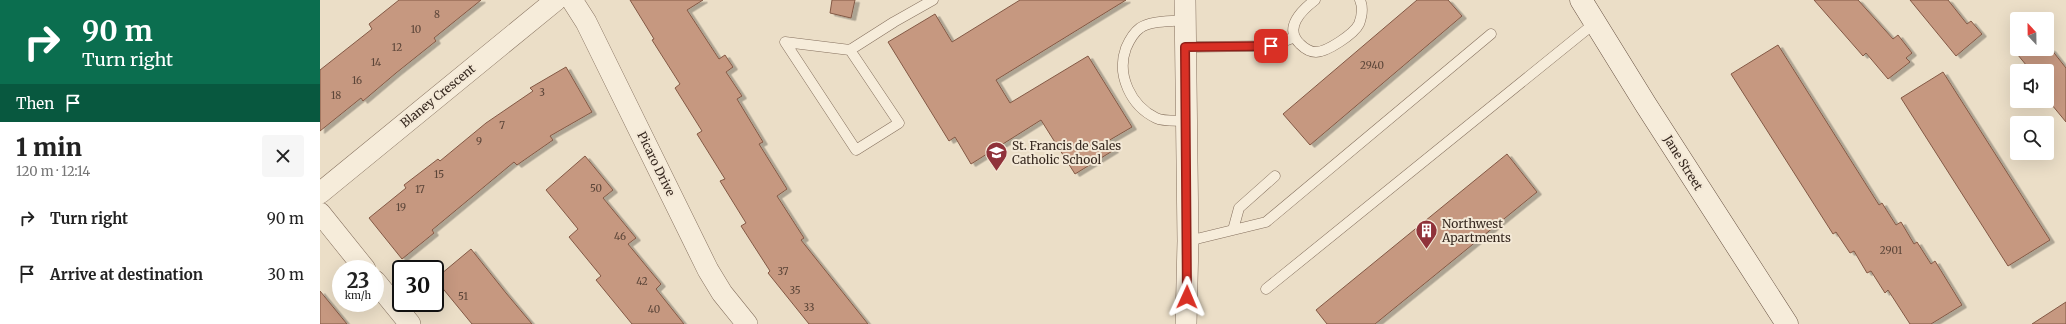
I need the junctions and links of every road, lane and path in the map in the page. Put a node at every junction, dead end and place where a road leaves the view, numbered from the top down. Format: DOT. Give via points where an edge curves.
graph roads {
  1 [pos="556,0"];
  2 [pos="572,0"];
  3 [pos="933,0"];
  4 [pos="1315,0"];
  5 [pos="1360,0"];
  6 [pos="1581,0"];
  7 [pos="1185,10"];
  8 [pos="1596,22"];
  9 [pos="1491,34"];
  10 [pos="1295,37"];
  11 [pos="1185,47"];
  12 [pos="850,50"];
  13 [pos="1186,121"];
  14 [pos="1275,176"];
  15 [pos="320,193"];
  16 [pos="320,213"];
  17 [pos="1233,230"];
  18 [pos="1188,241"];
  19 [pos="358,260"];
  20 [pos="1266,289"];
  21 [pos="384,292"];
  22 [pos="1783,322"];
  23 [pos="410,324"];
  24 [pos="747,324"];
  25 [pos="1186,324"];
  1 -- 15 [label="street, Blaney Crescent"];
  2 -- 24 [label="street, Picaro Drive" via="586,22 708,270 722,293"];
  3 -- 12 [label="lane"];
  4 -- 10 [label="lane" via="1294,22"];
  5 -- 10 [label="lane" via="1362,14 1358,25 1330,48 1316,52 1305,49"];
  6 -- 8 [label="main road, Jane Street"];
  7 -- 11 [label="street"];
  7 -- 13 [label="lane" via="1140,28 1130,38 1123,58 1123,78 1136,104 1157,119"];
  8 -- 20 [label="lane"];
  8 -- 22 [label="main road, Jane Street"];
  9 -- 17 [label="lane" via="1266,222"];
  10 -- 11 [label="lane" via="1271,46"];
  11 -- 13 [label="street"];
  12 -- 12 [label="lane" via="899,123 856,150 785,42"];
  13 -- 18 [label="street"];
  14 -- 17 [label="lane" via="1239,208"];
  16 -- 19 [label="street"];
  17 -- 18 [label="lane"];
  18 -- 25 [label="street"];
  21 -- 23 [label="street"];
}
